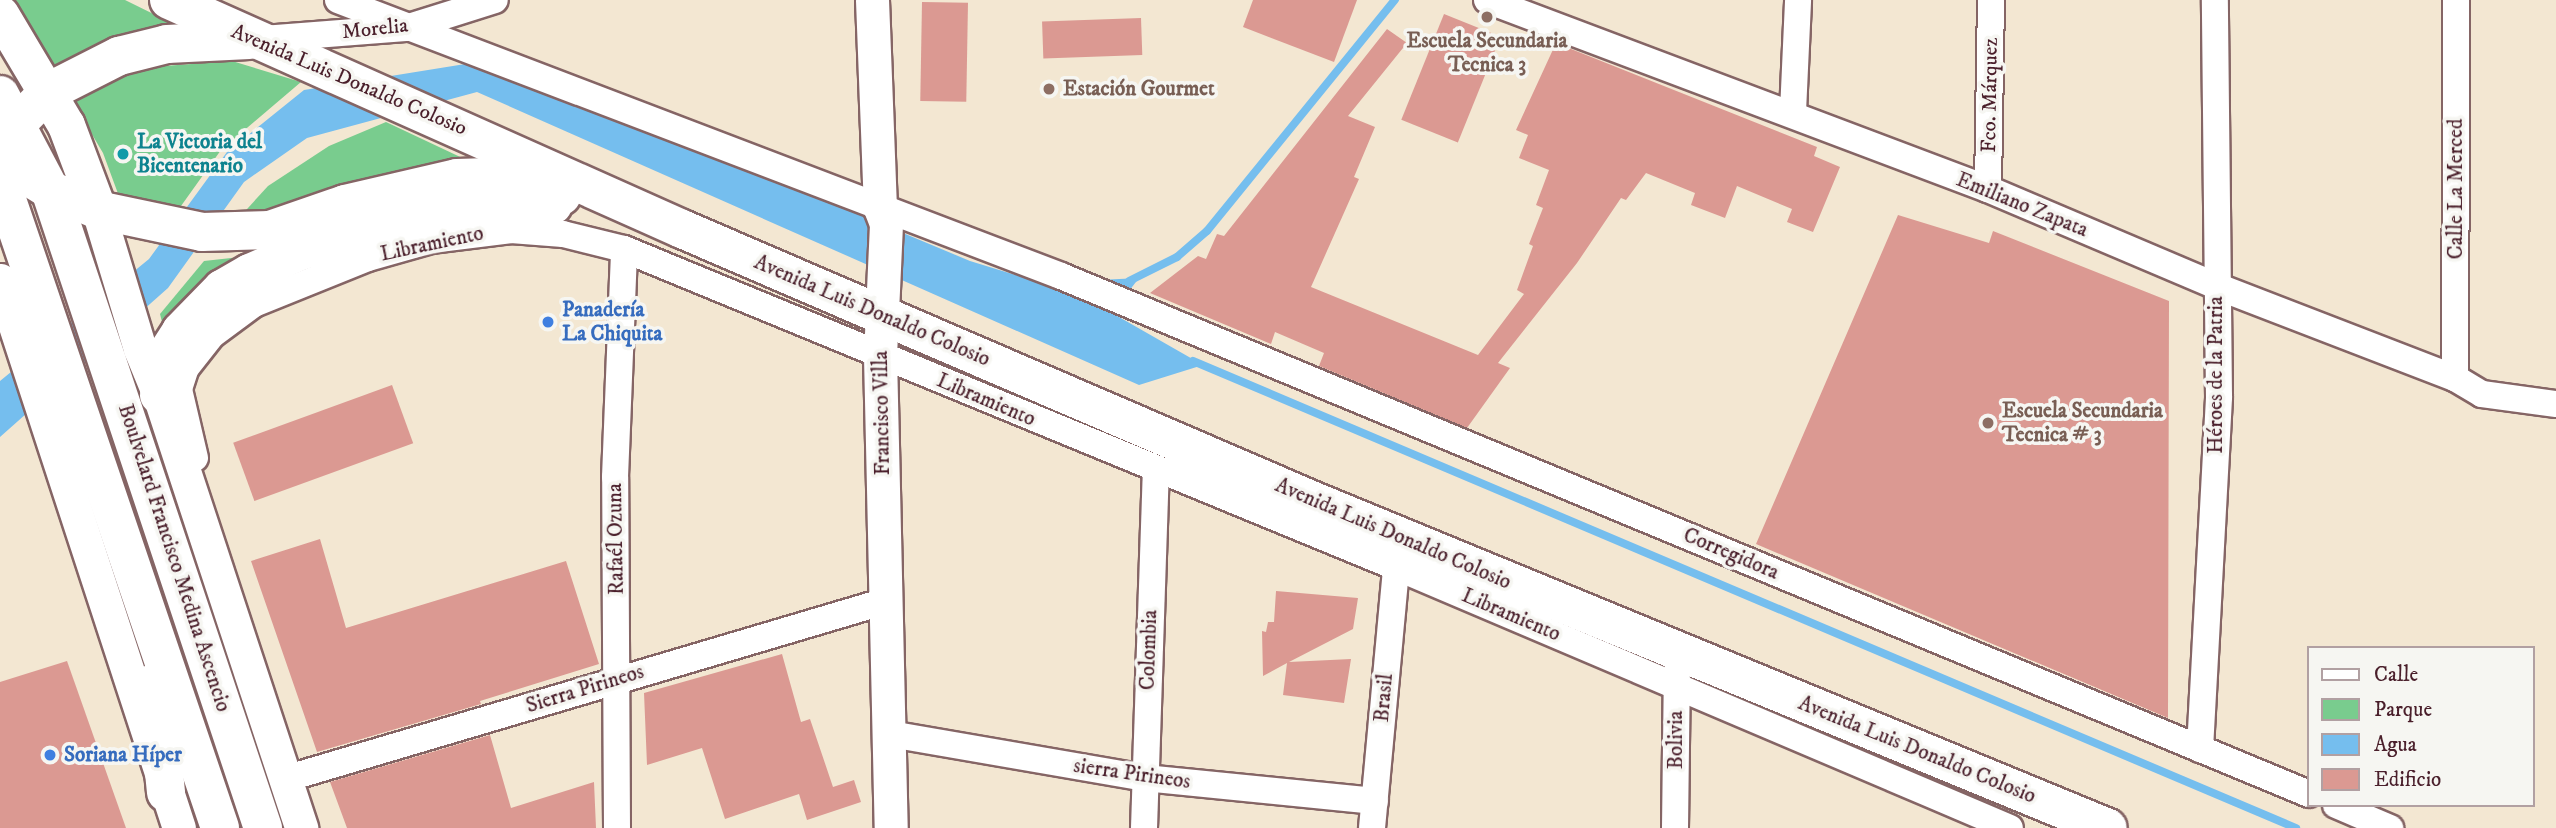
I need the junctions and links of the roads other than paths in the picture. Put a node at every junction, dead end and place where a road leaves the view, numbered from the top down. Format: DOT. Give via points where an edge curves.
graph roads {
  1 [pos="169,0"];
  2 [pos="338,0"];
  3 [pos="495,0"];
  4 [pos="872,0"];
  5 [pos="1487,0"];
  6 [pos="1798,0"];
  7 [pos="1991,0"];
  8 [pos="2215,0"];
  9 [pos="2456,0"];
  10 [pos="1540,9"];
  11 [pos="0,14"];
  12 [pos="406,28"];
  13 [pos="251,39"];
  14 [pos="48,92"];
  15 [pos="1793,112"];
  16 [pos="5,119"];
  17 [pos="0,159"];
  18 [pos="0,179"];
  19 [pos="1988,189"];
  20 [pos="50,190"];
  21 [pos="588,203"];
  22 [pos="111,213"];
  23 [pos="883,216"];
  24 [pos="682,229"];
  25 [pos="624,249"];
  26 [pos="0,281"];
  27 [pos="2216,286"];
  28 [pos="882,300"];
  29 [pos="31,321"];
  30 [pos="880,356"];
  31 [pos="2455,378"];
  32 [pos="159,395"];
  33 [pos="2556,404"];
  34 [pos="1156,471"];
  35 [pos="1311,517"];
  36 [pos="1396,567"];
  37 [pos="226,600"];
  38 [pos="886,601"];
  39 [pos="146,607"];
  40 [pos="1677,668"];
  41 [pos="618,680"];
  42 [pos="890,734"];
  43 [pos="2200,749"];
  44 [pos="1145,778"];
  45 [pos="285,779"];
  46 [pos="166,792"];
  47 [pos="2308,794"];
  48 [pos="1375,801"];
  49 [pos="2341,807"];
  50 [pos="1968,819"];
  51 [pos="179,828"];
  52 [pos="220,828"];
  53 [pos="263,828"];
  54 [pos="302,828"];
  55 [pos="617,828"];
  56 [pos="891,828"];
  57 [pos="1144,828"];
  58 [pos="1372,828"];
  59 [pos="1675,828"];
  60 [pos="2010,828"];
  61 [pos="2108,828"];
  62 [pos="2390,828"];
  1 -- 13 [label="main road, Avenida Luis Donaldo Colosio"];
  2 -- 12 [label="street, Corregidora"];
  3 -- 12 [label="street, Morelia"];
  4 -- 23 [label="street, Francisco Villa"];
  5 -- 10 [label="street, Emiliano Zapata"];
  6 -- 15 [label="street"];
  7 -- 19 [label="street, Fco. Márquez"];
  8 -- 27 [label="street, Héroes de la Patria"];
  9 -- 31 [label="street, Calle La Merced"];
  10 -- 15 [label="street, Emiliano Zapata"];
  11 -- 14 [label="main road"];
  12 -- 13 [label="street, Morelia"];
  12 -- 23 [label="street, Corregidora"];
  13 -- 14 [label="main road" via="167,44 118,56"];
  13 -- 24 [label="main road, Avenida Luis Donaldo Colosio"];
  14 -- 16 [label="main road"];
  14 -- 22 [label="main road"];
  15 -- 19 [label="street, Emiliano Zapata"];
  16 -- 20 [label="main road, Boulvelard Francisco Medina Ascencio"];
  17 -- 20 [label="main road"];
  18 -- 29 [label="main road, Boulvelard Francisco Medina Ascencio"];
  19 -- 27 [label="street, Emiliano Zapata"];
  20 -- 22 [label="main road"];
  20 -- 53 [label="main road, Boulvelard Francisco Medina Ascencio"];
  21 -- 22 [label="main road, Avenida Luis Donaldo Colosio" via="488,177 457,178 345,204 270,230 242,233 202,232"];
  21 -- 24 [label="main road, Avenida Luis Donaldo Colosio"];
  21 -- 32 [label="main road" via="455,209 406,218 303,250 222,289 181,331 165,356"];
  22 -- 32 [label="street" via="112,259"];
  23 -- 28 [label="street, Francisco Villa"];
  23 -- 43 [label="street, Corregidora" via="1061,276"];
  24 -- 28 [label="main road, Avenida Luis Donaldo Colosio"];
  25 -- 30 [label="street, Libramiento"];
  25 -- 37 [label="street, Libramiento" via="563,234 511,230 430,240 346,266 254,304 212,335 186,368 179,389 217,540"];
  25 -- 41 [label="street, Rafaél Ozuna" via="615,477"];
  26 -- 29 [label="street"];
  27 -- 31 [label="street, Emiliano Zapata"];
  27 -- 43 [label="street, Héroes de la Patria" via="2219,397"];
  28 -- 30 [label="street, Francisco Villa"];
  28 -- 35 [label="main road, Avenida Luis Donaldo Colosio"];
  29 -- 39 [label="main road, Boulvelard Francisco Medina Ascencio" via="80,408"];
  29 -- 46 [label="street" via="48,428"];
  30 -- 34 [label="street, Libramiento"];
  30 -- 38 [label="street, Francisco Villa"];
  31 -- 33 [label="street, Emiliano Zapata" via="2482,394"];
  32 -- 37 [label="street"];
  34 -- 35 [label="street, Libramiento"];
  34 -- 44 [label="street, Colombia"];
  35 -- 36 [label="street, Libramiento"];
  35 -- 40 [label="main road, Avenida Luis Donaldo Colosio"];
  36 -- 40 [label="street, Libramiento"];
  36 -- 48 [label="street, Brasil"];
  37 -- 45 [label="street"];
  38 -- 41 [label="street, Sierra Pirineos"];
  38 -- 42 [label="street, Francisco Villa"];
  39 -- 46 [label="main road"];
  39 -- 52 [label="main road, Boulvelard Francisco Medina Ascencio"];
  40 -- 50 [label="street, Libramiento"];
  40 -- 59 [label="street, Bolivia"];
  40 -- 61 [label="main road, Avenida Luis Donaldo Colosio"];
  41 -- 45 [label="street, Sierra Pirineos"];
  41 -- 55 [label="street, Rafaél Ozuna"];
  42 -- 44 [label="street, sierra Pirineos"];
  42 -- 56 [label="street, Francisco Villa"];
  43 -- 47 [label="street, Corregidora"];
  44 -- 48 [label="street, sierra Pirineos"];
  44 -- 57 [label="street, Colombia"];
  45 -- 54 [label="street"];
  46 -- 51 [label="street"];
  48 -- 58 [label="street, Brasil"];
  49 -- 62 [label="street"];
  50 -- 60 [label="street, Libramiento"];
}
